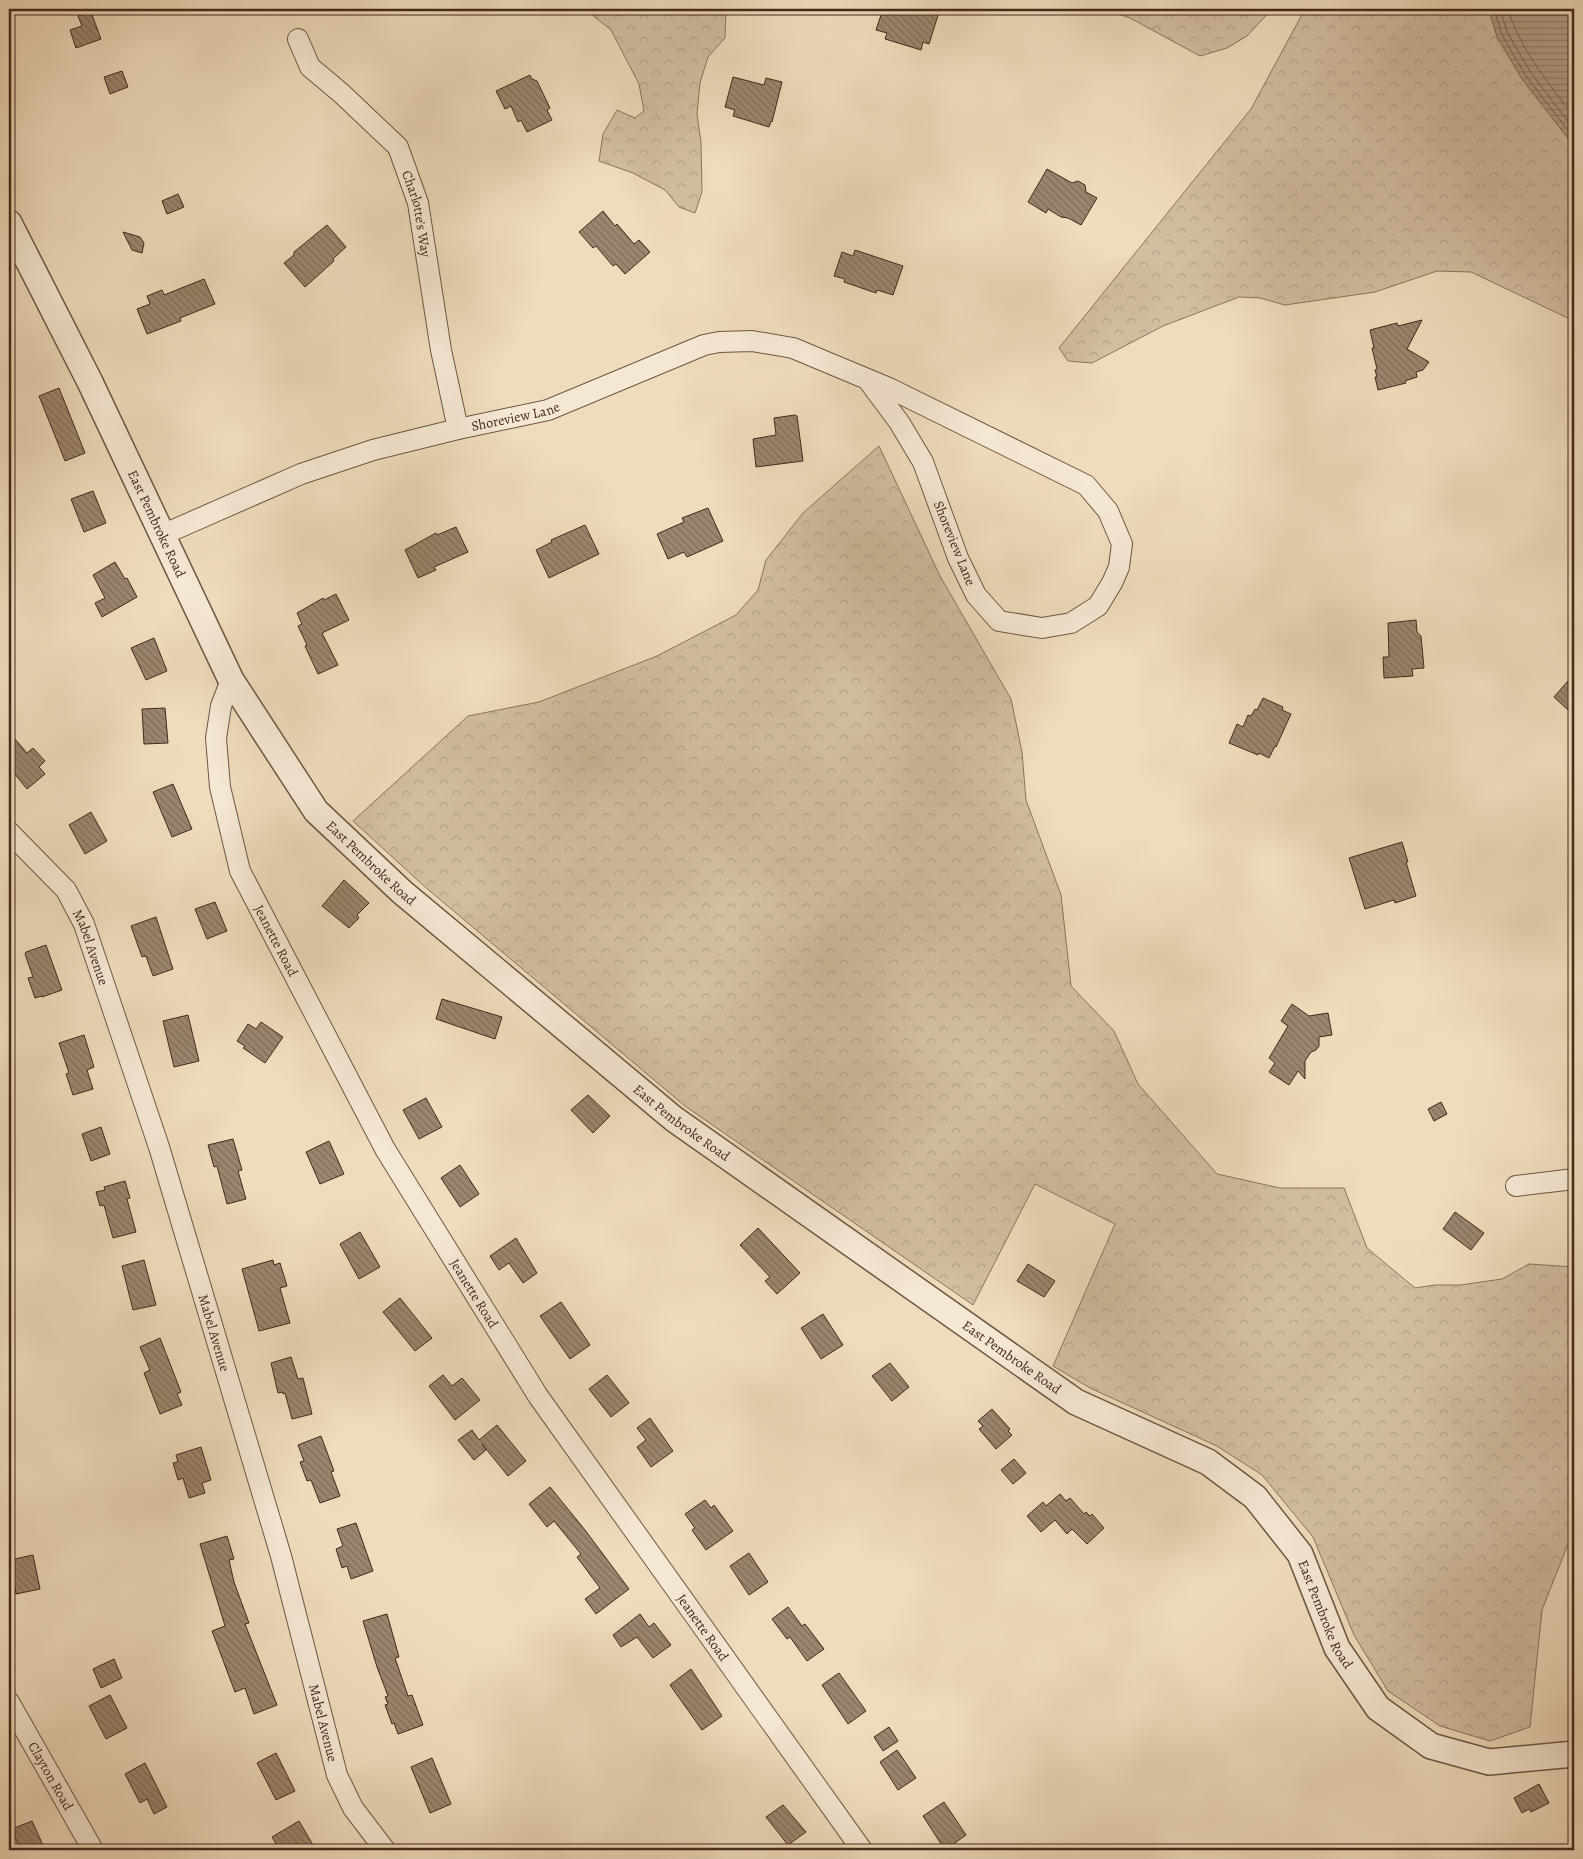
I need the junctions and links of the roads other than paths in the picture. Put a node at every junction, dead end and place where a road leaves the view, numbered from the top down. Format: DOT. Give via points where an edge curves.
graph roads {
  1 [pos="298,39"];
  2 [pos="10,229"];
  3 [pos="867,380"];
  4 [pos="458,429"];
  5 [pos="162,536"];
  6 [pos="230,680"];
  7 [pos="9,832"];
  8 [pos="1574,1179"];
  9 [pos="1516,1186"];
  10 [pos="9,1702"];
  11 [pos="1574,1754"];
  12 [pos="93,1850"];
  13 [pos="385,1850"];
  14 [pos="862,1850"];
  1 -- 4 [label="street, Charlotte's Way" via="310,67 398,147 418,203 441,350"];
  2 -- 5 [label="street, East Pembroke Road" via="90,382"];
  3 -- 3 [label="street, Shoreview Lane" via="1086,485 1108,510 1122,544 1112,583 1098,606 1072,623 1042,628 999,621 976,595 958,558 923,462 899,422"];
  3 -- 4 [label="street, Shoreview Lane" via="793,348 752,341 718,342 548,410"];
  4 -- 5 [label="street, Shoreview Lane" via="373,450 301,474"];
  5 -- 6 [label="street, East Pembroke Road"];
  6 -- 11 [label="street, East Pembroke Road" via="316,811 402,892 674,1119 1076,1402 1208,1462 1255,1496 1300,1554 1336,1648 1378,1708 1431,1746 1489,1762"];
  6 -- 14 [label="street, Jeanette Road" via="221,706 216,738 220,787 240,871 385,1149 538,1396"];
  7 -- 13 [label="street, Mabel Avenue" via="66,890 84,924 159,1147 273,1528 337,1775 353,1808"];
  8 -- 9 [label="street"];
  10 -- 12 [label="street, Clayton Road"];
}
